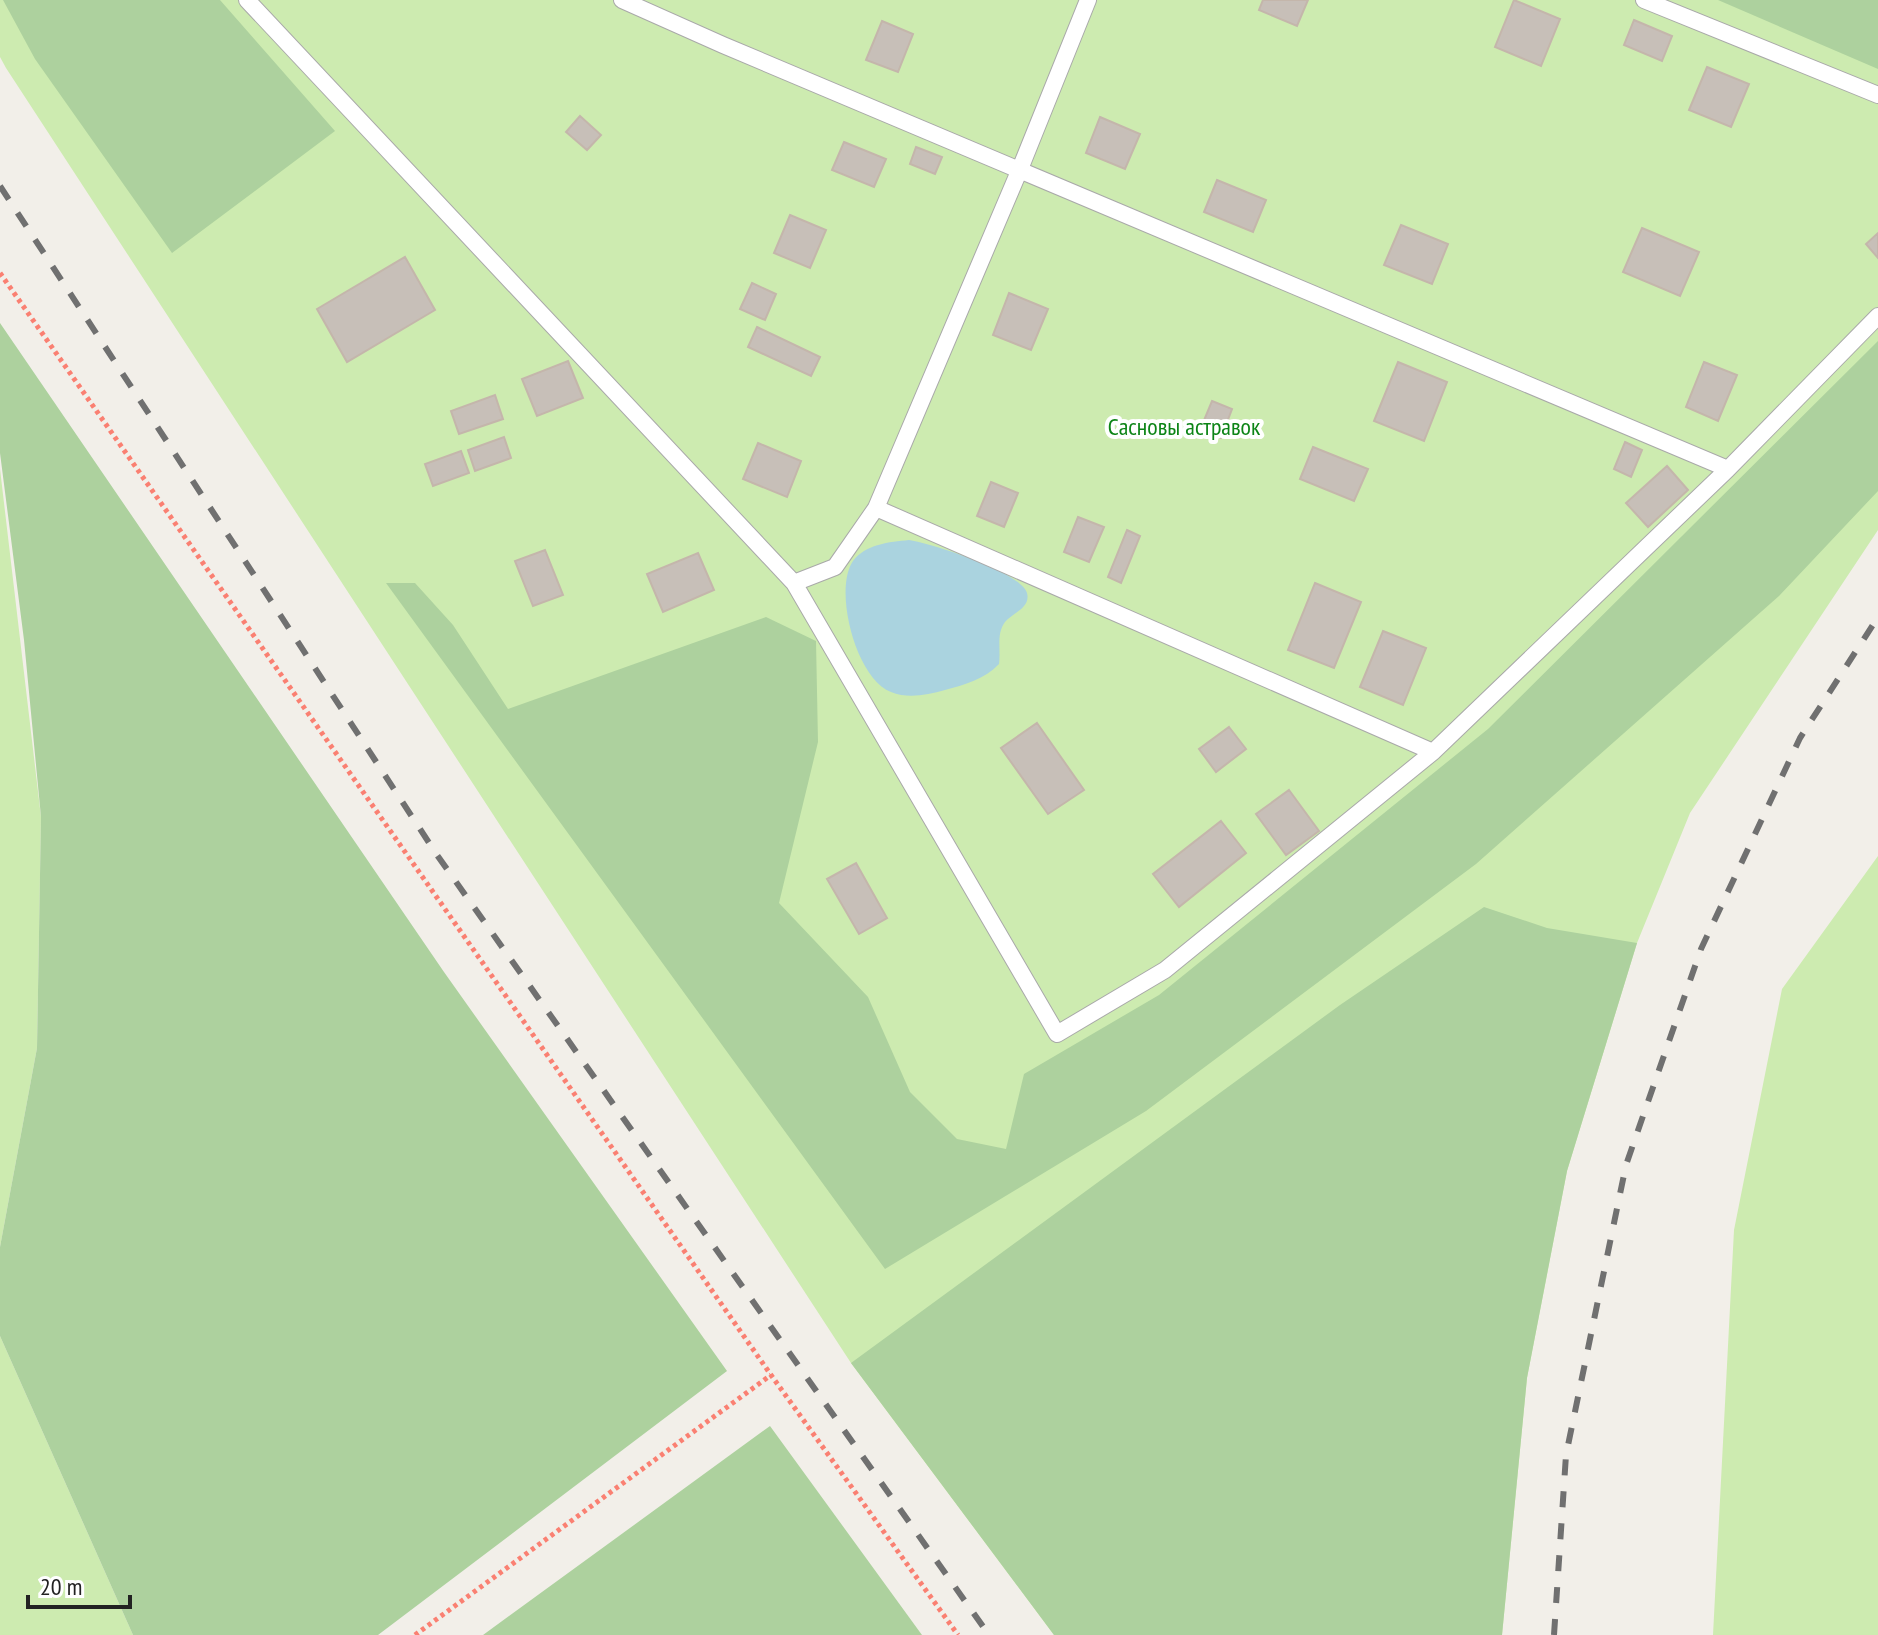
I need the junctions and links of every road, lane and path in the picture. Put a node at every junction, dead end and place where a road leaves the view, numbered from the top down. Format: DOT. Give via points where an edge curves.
graph roads {
  1 [pos="247,0"];
  2 [pos="622,0"];
  3 [pos="1088,0"];
  4 [pos="1644,0"];
  5 [pos="1878,95"];
  6 [pos="1020,169"];
  7 [pos="0,273"];
  8 [pos="1878,316"];
  9 [pos="1728,469"];
  10 [pos="876,508"];
  11 [pos="794,583"];
  12 [pos="1433,752"];
  13 [pos="771,1375"];
  14 [pos="415,1635"];
  15 [pos="958,1635"];
  1 -- 11 [label="lane"];
  2 -- 6 [label="lane"];
  3 -- 6 [label="lane"];
  4 -- 5 [label="lane"];
  6 -- 9 [label="lane"];
  6 -- 10 [label="lane"];
  7 -- 13 [label="path"];
  8 -- 9 [label="lane"];
  9 -- 12 [label="lane"];
  10 -- 11 [label="lane" via="835,567"];
  10 -- 12 [label="lane"];
  11 -- 12 [label="lane" via="1057,1034 1165,970"];
  13 -- 14 [label="path"];
  13 -- 15 [label="path"];
}
